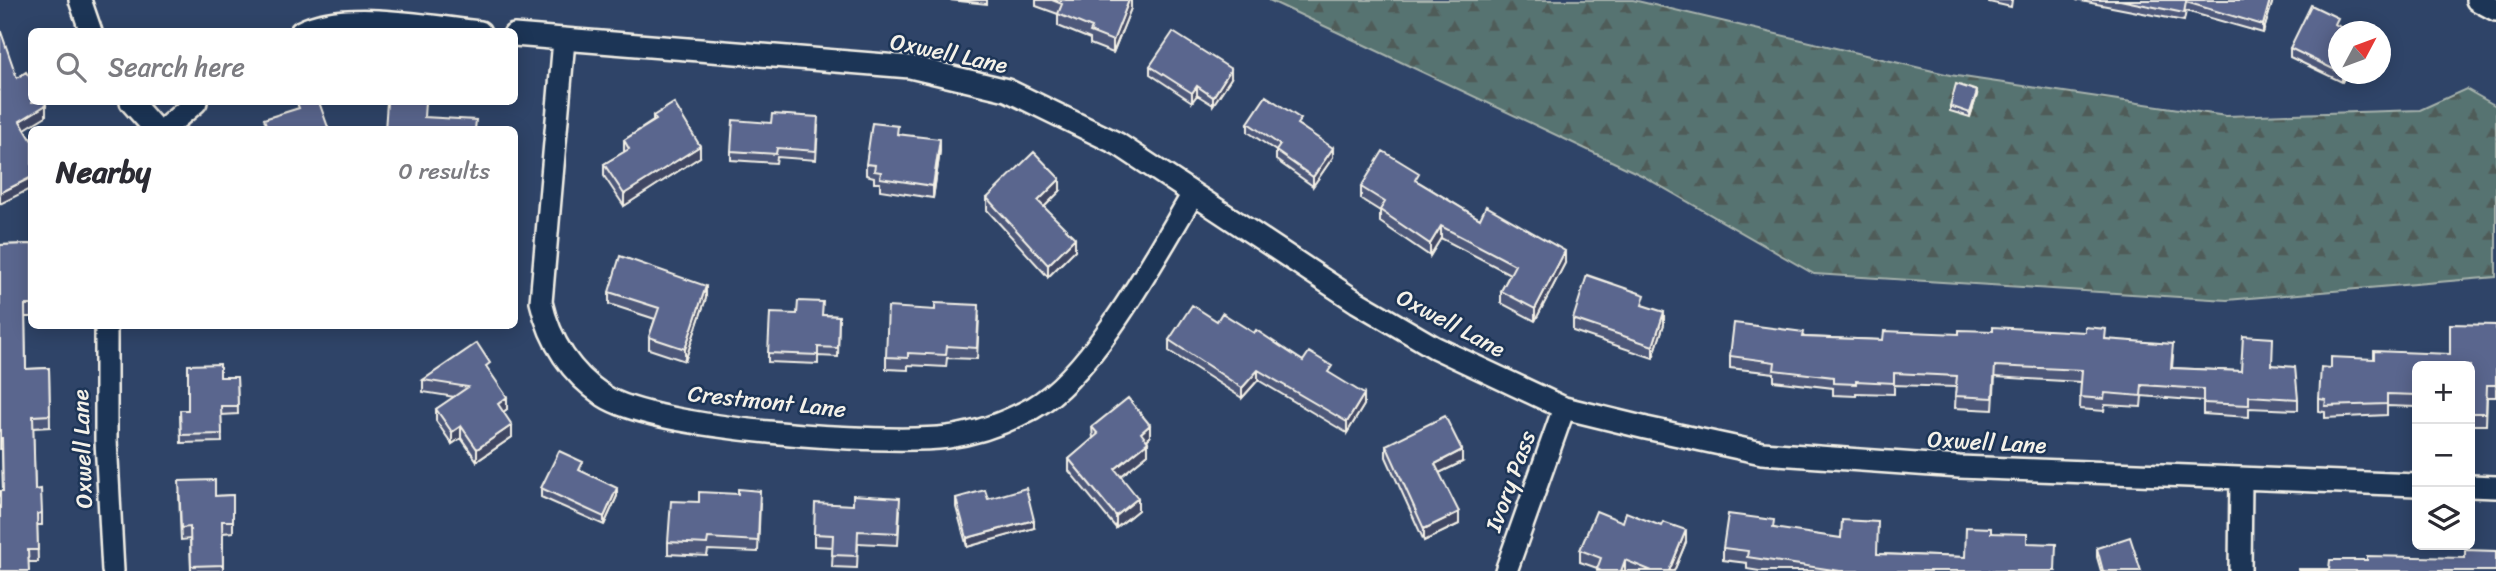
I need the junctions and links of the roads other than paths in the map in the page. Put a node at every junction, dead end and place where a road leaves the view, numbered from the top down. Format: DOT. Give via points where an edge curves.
graph roads {
  1 [pos="80,0"];
  2 [pos="2477,0"];
  3 [pos="2496,10"];
  4 [pos="90,28"];
  5 [pos="311,28"];
  6 [pos="432,28"];
  7 [pos="518,35"];
  8 [pos="564,40"];
  9 [pos="134,105"];
  10 [pos="192,105"];
  11 [pos="152,126"];
  12 [pos="168,126"];
  13 [pos="1193,194"];
  14 [pos="106,329"];
  15 [pos="1564,408"];
  16 [pos="2241,481"];
  17 [pos="2412,485"];
  18 [pos="2475,486"];
  19 [pos="2496,487"];
  20 [pos="113,571"];
  21 [pos="1506,571"];
  22 [pos="2240,571"];
  1 -- 4 [label="street"];
  2 -- 3 [label="street"];
  5 -- 6 [label="street" via="361,22"];
  7 -- 8 [label="street, Oxwell Lane"];
  8 -- 13 [label="street, Oxwell Lane" via="910,67 963,79 1007,90 1069,118"];
  8 -- 13 [label="street, Crestmont Lane" via="541,302 552,340 578,374 606,397 646,412 777,432 882,439 948,437 992,427 1035,407 1090,353 1129,300"];
  9 -- 11 [label="street"];
  10 -- 12 [label="street"];
  13 -- 15 [label="street, Oxwell Lane" via="1412,334"];
  14 -- 20 [label="street, Oxwell Lane"];
  15 -- 16 [label="street, Oxwell Lane" via="1762,453"];
  15 -- 21 [label="street, Ivory Pass"];
  16 -- 17 [label="street, Oxwell Lane"];
  16 -- 22 [label="street"];
  18 -- 19 [label="street"];
}
